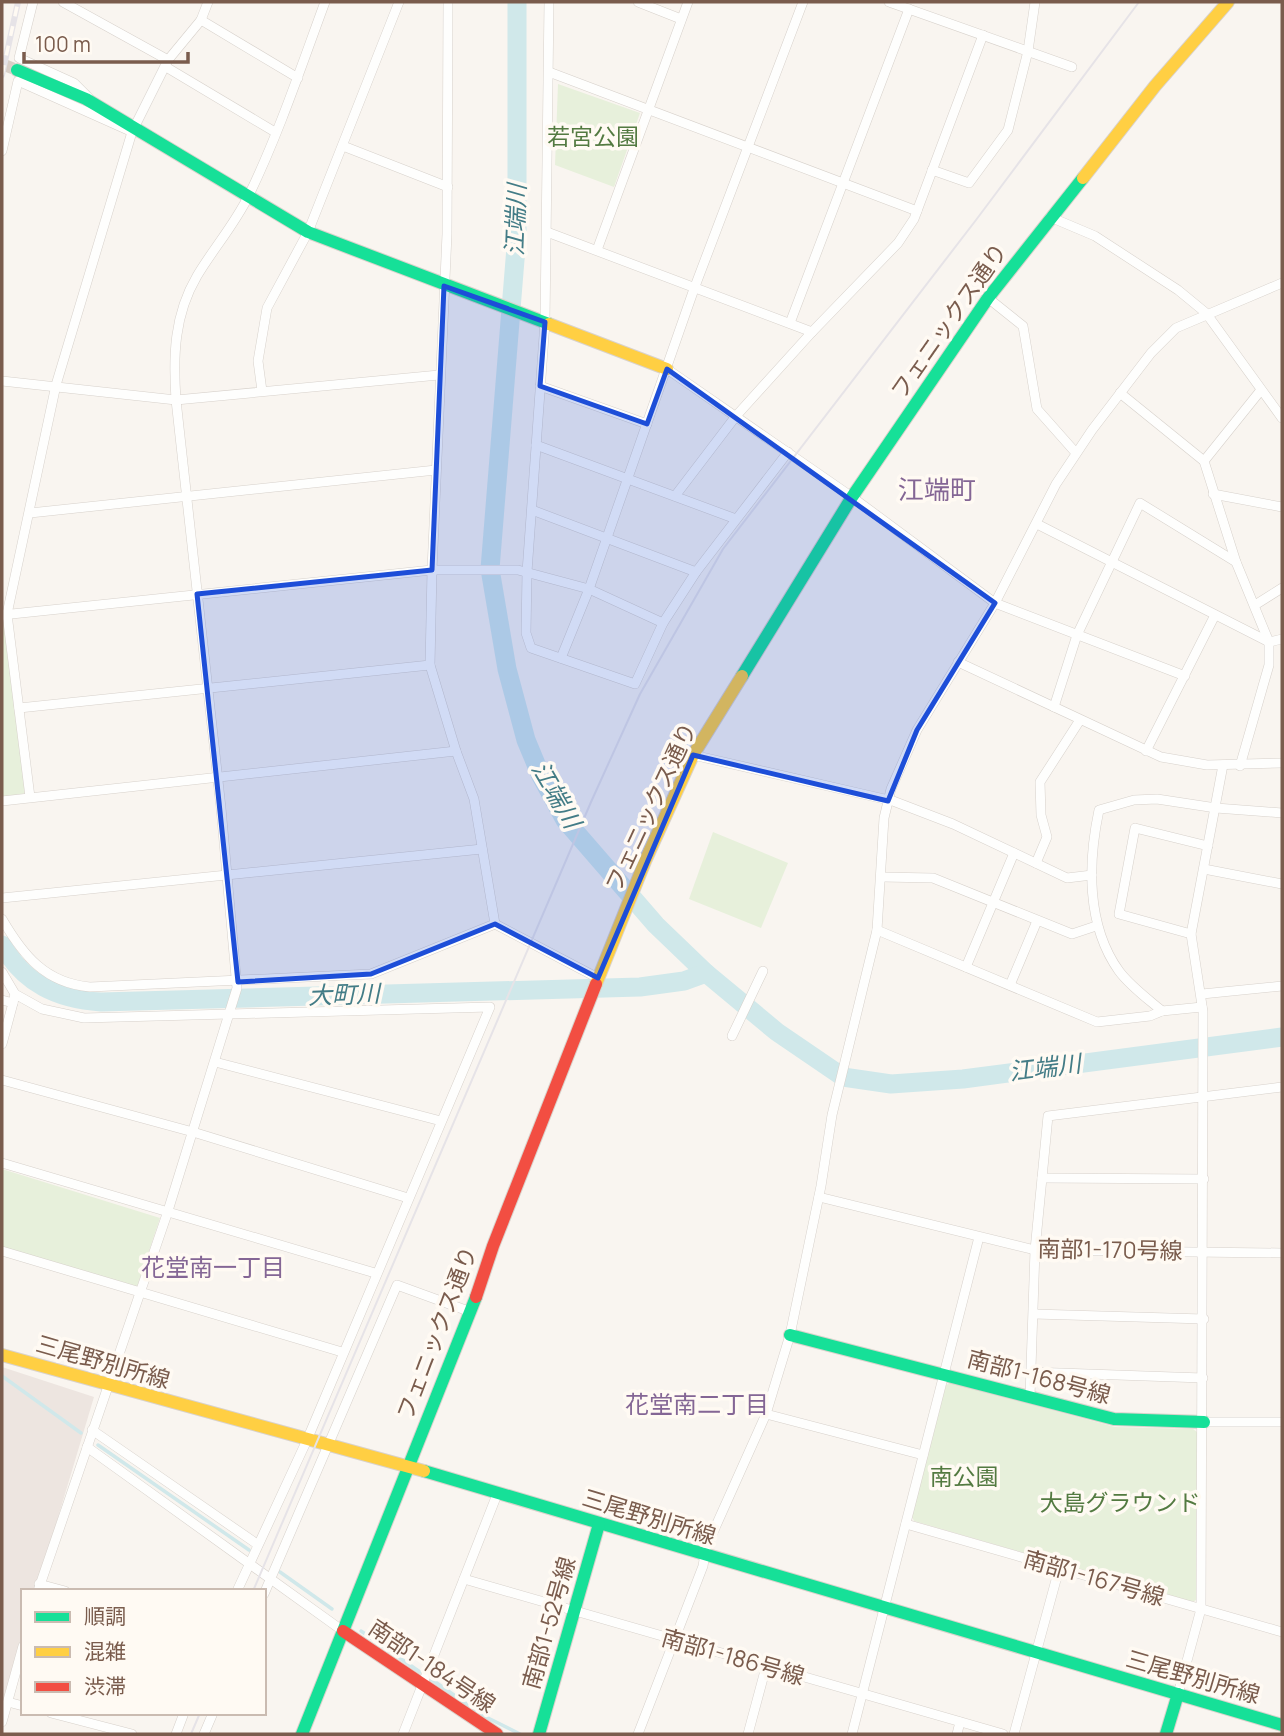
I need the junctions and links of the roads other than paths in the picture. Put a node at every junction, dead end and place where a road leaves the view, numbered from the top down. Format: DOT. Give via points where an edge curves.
graph roads {
  1 [pos="33,2"];
  2 [pos="63,2"];
  3 [pos="325,2"];
  4 [pos="399,2"];
  5 [pos="448,2"];
  6 [pos="548,2"];
  7 [pos="638,2"];
  8 [pos="688,2"];
  9 [pos="803,2"];
  10 [pos="889,2"];
  11 [pos="1035,2"];
  12 [pos="1228,2"];
  13 [pos="204,3"];
  14 [pos="909,9"];
  15 [pos="681,19"];
  16 [pos="201,20"];
  17 [pos="982,35"];
  18 [pos="1028,51"];
  19 [pos="167,63"];
  20 [pos="1072,67"];
  21 [pos="17,70"];
  22 [pos="549,72"];
  23 [pos="298,78"];
  24 [pos="94,103"];
  25 [pos="648,108"];
  26 [pos="133,130"];
  27 [pos="275,132"];
  28 [pos="343,146"];
  29 [pos="748,146"];
  30 [pos="2,151"];
  31 [pos="932,170"];
  32 [pos="843,182"];
  33 [pos="448,187"];
  34 [pos="248,197"];
  35 [pos="917,211"];
  36 [pos="1050,217"];
  37 [pos="308,232"];
  38 [pos="547,232"];
  39 [pos="597,250"];
  40 [pos="1282,283"];
  41 [pos="444,286"];
  42 [pos="694,289"];
  43 [pos="988,298"];
  44 [pos="1206,313"];
  45 [pos="545,322"];
  46 [pos="790,323"];
  47 [pos="812,332"];
  48 [pos="667,369"];
  49 [pos="439,375"];
  50 [pos="2,381"];
  51 [pos="56,386"];
  52 [pos="540,386"];
  53 [pos="1261,390"];
  54 [pos="262,391"];
  55 [pos="1120,393"];
  56 [pos="176,400"];
  57 [pos="736,416"];
  58 [pos="1282,418"];
  59 [pos="648,424"];
  60 [pos="536,445"];
  61 [pos="788,452"];
  62 [pos="1076,453"];
  63 [pos="1204,461"];
  64 [pos="436,470"];
  65 [pos="628,478"];
  66 [pos="1213,494"];
  67 [pos="675,496"];
  68 [pos="852,497"];
  69 [pos="187,498"];
  70 [pos="1282,507"];
  71 [pos="531,510"];
  72 [pos="30,513"];
  73 [pos="736,519"];
  74 [pos="1037,524"];
  75 [pos="607,538"];
  76 [pos="1110,562"];
  77 [pos="1236,562"];
  78 [pos="435,570"];
  79 [pos="523,571"];
  80 [pos="696,572"];
  81 [pos="1282,588"];
  82 [pos="589,589"];
  83 [pos="197,594"];
  84 [pos="995,603"];
  85 [pos="1255,605"];
  86 [pos="4,614"];
  87 [pos="1215,615"];
  88 [pos="663,623"];
  89 [pos="1077,635"];
  90 [pos="1278,641"];
  91 [pos="561,658"];
  92 [pos="958,662"];
  93 [pos="430,665"];
  94 [pos="1185,676"];
  95 [pos="207,688"];
  96 [pos="1054,707"];
  97 [pos="19,708"];
  98 [pos="1080,720"];
  99 [pos="456,751"];
  100 [pos="1146,751"];
  101 [pos="693,755"];
  102 [pos="1282,763"];
  103 [pos="1223,765"];
  104 [pos="1240,766"];
  105 [pos="217,779"];
  106 [pos="30,797"];
  107 [pos="2,801"];
  108 [pos="888,801"];
  109 [pos="1216,808"];
  110 [pos="1282,813"];
  111 [pos="1208,846"];
  112 [pos="482,849"];
  113 [pos="1014,853"];
  114 [pos="1036,863"];
  115 [pos="1204,869"];
  116 [pos="227,873"];
  117 [pos="1092,874"];
  118 [pos="882,877"];
  119 [pos="1282,884"];
  120 [pos="2,898"];
  121 [pos="993,902"];
  122 [pos="2,919"];
  123 [pos="1037,921"];
  124 [pos="495,924"];
  125 [pos="1096,926"];
  126 [pos="877,930"];
  127 [pos="1191,934"];
  128 [pos="966,967"];
  129 [pos="763,971"];
  130 [pos="2,972"];
  131 [pos="598,978"];
  132 [pos="237,985"];
  133 [pos="1010,985"];
  134 [pos="1282,986"];
  135 [pos="1202,994"];
  136 [pos="14,999"];
  137 [pos="2,1000"];
  138 [pos="1202,1007"];
  139 [pos="233,1008"];
  140 [pos="1162,1011"];
  141 [pos="732,1036"];
  142 [pos="2,1044"];
  143 [pos="215,1062"];
  144 [pos="2,1080"];
  145 [pos="1282,1087"];
  146 [pos="1205,1097"];
  147 [pos="441,1121"];
  148 [pos="193,1132"];
  149 [pos="2,1163"];
  150 [pos="1042,1178"];
  151 [pos="1203,1179"];
  152 [pos="819,1197"];
  153 [pos="408,1198"];
  154 [pos="167,1214"];
  155 [pos="979,1237"];
  156 [pos="1035,1250"];
  157 [pos="2,1251"];
  158 [pos="1204,1252"];
  159 [pos="1282,1252"];
  160 [pos="376,1273"];
  161 [pos="141,1292"];
  162 [pos="471,1312"];
  163 [pos="1034,1314"];
  164 [pos="1204,1319"];
  165 [pos="790,1335"];
  166 [pos="342,1352"];
  167 [pos="2,1355"];
  168 [pos="1031,1372"];
  169 [pos="944,1374"];
  170 [pos="1203,1378"];
  171 [pos="106,1384"];
  172 [pos="1030,1396"];
  173 [pos="766,1413"];
  174 [pos="1204,1422"];
  175 [pos="1282,1422"];
  176 [pos="92,1430"];
  177 [pos="307,1440"];
  178 [pos="328,1446"];
  179 [pos="87,1447"];
  180 [pos="923,1455"];
  181 [pos="407,1468"];
  182 [pos="498,1492"];
  183 [pos="599,1524"];
  184 [pos="906,1524"];
  185 [pos="257,1544"];
  186 [pos="706,1557"];
  187 [pos="249,1563"];
  188 [pos="1059,1569"];
  189 [pos="271,1578"];
  190 [pos="464,1579"];
  191 [pos="38,1588"];
  192 [pos="238,1589"];
  193 [pos="266,1589"];
  194 [pos="883,1609"];
  195 [pos="1202,1609"];
  196 [pos="574,1611"];
  197 [pos="343,1631"];
  198 [pos="1282,1632"];
  199 [pos="676,1640"];
  200 [pos="21,1653"];
  201 [pos="1036,1653"];
  202 [pos="766,1667"];
  203 [pos="422,1685"];
  204 [pos="862,1694"];
  205 [pos="1178,1694"];
  206 [pos="8,1702"];
  207 [pos="21,1705"];
  208 [pos="59,1715"];
  209 [pos="183,1715"];
  210 [pos="212,1715"];
  211 [pos="2,1722"];
  212 [pos="960,1722"];
  213 [pos="1282,1725"];
  214 [pos="132,1734"];
  215 [pos="176,1734"];
  216 [pos="204,1734"];
  217 [pos="303,1734"];
  218 [pos="403,1734"];
  219 [pos="497,1734"];
  220 [pos="539,1734"];
  221 [pos="638,1734"];
  222 [pos="748,1734"];
  223 [pos="852,1734"];
  224 [pos="957,1734"];
  225 [pos="1003,1734"];
  226 [pos="1014,1734"];
  227 [pos="1166,1734"];
  1 -- 24 [label="street" via="19,58 74,83"];
  2 -- 19 [label="street"];
  3 -- 23 [label="street"];
  4 -- 28 [label="street"];
  5 -- 33 [label="street"];
  6 -- 22 [label="street"];
  7 -- 15 [label="street"];
  8 -- 15 [label="street"];
  9 -- 29 [label="street"];
  10 -- 14 [label="street"];
  11 -- 18 [label="street"];
  12 -- 36 [label="main road, フェニックス通り"];
  13 -- 16 [label="street"];
  14 -- 17 [label="street"];
  14 -- 32 [label="street"];
  15 -- 25 [label="street"];
  16 -- 19 [label="street"];
  16 -- 23 [label="street"];
  17 -- 18 [label="street"];
  17 -- 31 [label="street"];
  18 -- 20 [label="street"];
  18 -- 31 [label="street" via="1008,130 969,183"];
  19 -- 26 [label="street"];
  19 -- 27 [label="street"];
  21 -- 24 [label="main road"];
  22 -- 25 [label="street"];
  22 -- 38 [label="street"];
  23 -- 27 [label="street"];
  24 -- 26 [label="main road"];
  25 -- 29 [label="street"];
  25 -- 39 [label="street"];
  26 -- 30 [label="street" via="18,81"];
  26 -- 34 [label="main road"];
  26 -- 51 [label="street"];
  27 -- 34 [label="street"];
  28 -- 33 [label="street"];
  28 -- 37 [label="street"];
  29 -- 32 [label="street"];
  29 -- 42 [label="street"];
  31 -- 35 [label="street"];
  32 -- 35 [label="street"];
  32 -- 46 [label="street"];
  33 -- 41 [label="street"];
  34 -- 37 [label="main road"];
  34 -- 56 [label="street" via="184,302 176,332"];
  35 -- 47 [label="street" via="898,243"];
  36 -- 43 [label="main road, フェニックス通り"];
  36 -- 44 [label="street" via="1095,236 1178,289"];
  37 -- 41 [label="main road"];
  37 -- 54 [label="street" via="267,308 258,361"];
  38 -- 39 [label="street"];
  38 -- 45 [label="street"];
  39 -- 42 [label="street"];
  40 -- 44 [label="street"];
  41 -- 45 [label="main road"];
  41 -- 49 [label="street"];
  42 -- 46 [label="street"];
  42 -- 48 [label="street"];
  43 -- 62 [label="street" via="1023,326 1037,409"];
  43 -- 68 [label="main road, フェニックス通り"];
  44 -- 53 [label="street"];
  44 -- 55 [label="street" via="1176,328"];
  45 -- 48 [label="main road"];
  45 -- 52 [label="street"];
  46 -- 47 [label="street"];
  47 -- 57 [label="street"];
  48 -- 57 [label="street"];
  48 -- 59 [label="street"];
  49 -- 54 [label="street"];
  49 -- 64 [label="street"];
  50 -- 51 [label="street"];
  51 -- 56 [label="street"];
  51 -- 72 [label="street"];
  52 -- 59 [label="street"];
  52 -- 60 [label="street"];
  53 -- 58 [label="street"];
  53 -- 63 [label="street"];
  54 -- 56 [label="street"];
  55 -- 62 [label="street"];
  55 -- 63 [label="street"];
  56 -- 69 [label="street"];
  57 -- 61 [label="street"];
  57 -- 67 [label="street"];
  59 -- 65 [label="street"];
  60 -- 65 [label="street"];
  60 -- 71 [label="street"];
  61 -- 68 [label="street"];
  61 -- 73 [label="street"];
  62 -- 74 [label="street"];
  63 -- 66 [label="street"];
  64 -- 69 [label="street"];
  64 -- 78 [label="street"];
  65 -- 67 [label="street"];
  65 -- 75 [label="street"];
  66 -- 70 [label="street"];
  66 -- 77 [label="street"];
  67 -- 73 [label="street"];
  68 -- 84 [label="street"];
  68 -- 101 [label="main road, フェニックス通り"];
  69 -- 72 [label="street"];
  69 -- 83 [label="street"];
  71 -- 75 [label="street"];
  71 -- 79 [label="street"];
  72 -- 86 [label="street"];
  73 -- 80 [label="street"];
  74 -- 76 [label="street"];
  74 -- 84 [label="street"];
  75 -- 80 [label="street"];
  75 -- 82 [label="street"];
  76 -- 77 [label="street" via="1140,503"];
  76 -- 87 [label="street"];
  76 -- 89 [label="street"];
  77 -- 85 [label="street"];
  78 -- 79 [label="street"];
  78 -- 83 [label="street"];
  78 -- 93 [label="street"];
  79 -- 82 [label="street"];
  79 -- 91 [label="street" via="531,648"];
  80 -- 88 [label="street"];
  81 -- 85 [label="street"];
  82 -- 88 [label="street"];
  82 -- 91 [label="street"];
  83 -- 86 [label="street"];
  83 -- 95 [label="street"];
  84 -- 89 [label="street"];
  84 -- 92 [label="street"];
  85 -- 90 [label="street"];
  86 -- 97 [label="street"];
  87 -- 90 [label="street"];
  87 -- 94 [label="street"];
  88 -- 91 [label="street" via="635,684"];
  89 -- 94 [label="street"];
  89 -- 96 [label="street"];
  90 -- 104 [label="street"];
  92 -- 96 [label="street"];
  92 -- 108 [label="street" via="917,730"];
  93 -- 95 [label="street"];
  93 -- 99 [label="street"];
  94 -- 100 [label="street"];
  95 -- 97 [label="street"];
  95 -- 105 [label="street"];
  96 -- 98 [label="street"];
  97 -- 106 [label="street"];
  98 -- 100 [label="street"];
  98 -- 114 [label="street" via="1040,782 1047,837"];
  99 -- 105 [label="street"];
  99 -- 112 [label="street" via="474,799"];
  100 -- 103 [label="street"];
  101 -- 108 [label="street"];
  101 -- 131 [label="main road, フェニックス通り"];
  102 -- 104 [label="street"];
  103 -- 104 [label="street"];
  103 -- 109 [label="street"];
  105 -- 106 [label="street"];
  105 -- 116 [label="street"];
  106 -- 107 [label="street"];
  108 -- 113 [label="street" via="953,824"];
  108 -- 118 [label="street"];
  109 -- 110 [label="street"];
  109 -- 111 [label="street"];
  109 -- 117 [label="street" via="1157,799 1099,810"];
  111 -- 115 [label="street"];
  111 -- 127 [label="street" via="1135,828 1119,914"];
  112 -- 116 [label="street"];
  112 -- 124 [label="street"];
  113 -- 114 [label="street"];
  113 -- 121 [label="street"];
  114 -- 117 [label="street" via="1067,878"];
  115 -- 119 [label="street"];
  115 -- 127 [label="street"];
  116 -- 120 [label="street"];
  116 -- 132 [label="street"];
  117 -- 125 [label="street"];
  118 -- 121 [label="street" via="933,878"];
  118 -- 126 [label="street"];
  121 -- 123 [label="street"];
  121 -- 128 [label="street"];
  122 -- 132 [label="street" via="30,961 71,985"];
  123 -- 125 [label="street" via="1072,934"];
  123 -- 133 [label="street"];
  124 -- 131 [label="street"];
  124 -- 132 [label="street" via="371,974"];
  125 -- 140 [label="street" via="1119,971"];
  126 -- 128 [label="street"];
  126 -- 152 [label="street" via="833,1110"];
  127 -- 135 [label="street"];
  128 -- 133 [label="street"];
  129 -- 141 [label="street"];
  130 -- 136 [label="street"];
  131 -- 162 [label="main road, フェニックス通り"];
  132 -- 139 [label="street"];
  133 -- 140 [label="street" via="1097,1022"];
  134 -- 135 [label="street"];
  135 -- 138 [label="street"];
  136 -- 137 [label="street"];
  136 -- 139 [label="street" via="65,1016"];
  136 -- 142 [label="street"];
  138 -- 140 [label="street"];
  138 -- 146 [label="street"];
  139 -- 143 [label="street"];
  139 -- 147 [label="street" via="490,1007"];
  143 -- 147 [label="street"];
  143 -- 148 [label="street"];
  144 -- 148 [label="street"];
  145 -- 146 [label="street"];
  146 -- 150 [label="street" via="1048,1116"];
  146 -- 151 [label="street"];
  147 -- 153 [label="street"];
  148 -- 153 [label="street"];
  148 -- 154 [label="street"];
  149 -- 154 [label="street"];
  150 -- 151 [label="street"];
  150 -- 156 [label="street"];
  151 -- 158 [label="street"];
  152 -- 155 [label="street, 南部1-170号線"];
  152 -- 165 [label="street"];
  153 -- 160 [label="street"];
  154 -- 160 [label="street"];
  154 -- 161 [label="street"];
  155 -- 156 [label="street, 南部1-170号線"];
  155 -- 169 [label="street"];
  156 -- 158 [label="street, 南部1-170号線"];
  156 -- 163 [label="street"];
  157 -- 161 [label="street"];
  158 -- 159 [label="street, 南部1-170号線"];
  158 -- 164 [label="street"];
  160 -- 166 [label="street"];
  161 -- 166 [label="street"];
  161 -- 171 [label="street"];
  162 -- 178 [label="street" via="397,1285"];
  162 -- 181 [label="main road, フェニックス通り"];
  163 -- 164 [label="street"];
  163 -- 168 [label="street"];
  164 -- 170 [label="street"];
  165 -- 169 [label="main road, 南部1-168号線"];
  165 -- 173 [label="street"];
  166 -- 177 [label="street"];
  167 -- 171 [label="main road, 三尾野別所線"];
  168 -- 170 [label="street"];
  168 -- 172 [label="street"];
  169 -- 172 [label="main road, 南部1-168号線"];
  169 -- 180 [label="street"];
  170 -- 174 [label="street"];
  171 -- 176 [label="street"];
  171 -- 177 [label="main road, 三尾野別所線"];
  172 -- 174 [label="main road, 南部1-168号線" via="1114,1419"];
  173 -- 180 [label="street"];
  173 -- 186 [label="street" via="711,1535"];
  174 -- 175 [label="street, 南部1-168号線"];
  174 -- 195 [label="street"];
  176 -- 179 [label="street"];
  176 -- 185 [label="street"];
  177 -- 178 [label="main road, 三尾野別所線"];
  177 -- 185 [label="street"];
  178 -- 181 [label="main road, 三尾野別所線"];
  178 -- 189 [label="street"];
  179 -- 187 [label="street"];
  179 -- 191 [label="street"];
  180 -- 184 [label="street"];
  181 -- 182 [label="main road, 三尾野別所線"];
  181 -- 197 [label="main road, フェニックス通り"];
  182 -- 183 [label="main road, 三尾野別所線"];
  182 -- 190 [label="street"];
  183 -- 186 [label="main road, 三尾野別所線"];
  183 -- 196 [label="main road, 南部1-52号線"];
  184 -- 188 [label="street, 南部1-167号線"];
  184 -- 194 [label="street"];
  185 -- 187 [label="street"];
  186 -- 194 [label="main road, 三尾野別所線"];
  186 -- 199 [label="street"];
  187 -- 189 [label="street"];
  187 -- 192 [label="street"];
  188 -- 195 [label="street, 南部1-167号線"];
  188 -- 201 [label="street"];
  189 -- 193 [label="street"];
  189 -- 197 [label="street"];
  190 -- 196 [label="street, 南部1-186号線"];
  190 -- 203 [label="street"];
  194 -- 201 [label="main road, 三尾野別所線"];
  194 -- 204 [label="street"];
  195 -- 198 [label="street, 南部1-167号線"];
  195 -- 205 [label="street"];
  196 -- 199 [label="street, 南部1-186号線"];
  196 -- 220 [label="main road, 南部1-52号線"];
  197 -- 203 [label="main road, 南部1-184号線"];
  197 -- 217 [label="main road, フェニックス通り"];
  199 -- 202 [label="street, 南部1-186号線"];
  199 -- 221 [label="street"];
  200 -- 206 [label="street"];
  201 -- 205 [label="main road, 三尾野別所線"];
  201 -- 226 [label="street"];
  202 -- 204 [label="street, 南部1-186号線"];
  202 -- 222 [label="street"];
  203 -- 218 [label="street"];
  203 -- 219 [label="main road, 南部1-184号線"];
  204 -- 212 [label="street, 南部1-186号線"];
  204 -- 223 [label="street"];
  205 -- 213 [label="main road, 三尾野別所線"];
  205 -- 227 [label="main road"];
  206 -- 207 [label="street"];
  206 -- 211 [label="street"];
  208 -- 214 [label="street"];
  209 -- 215 [label="street"];
  210 -- 216 [label="street"];
  212 -- 224 [label="street"];
  212 -- 225 [label="street, 南部1-186号線"];
}
